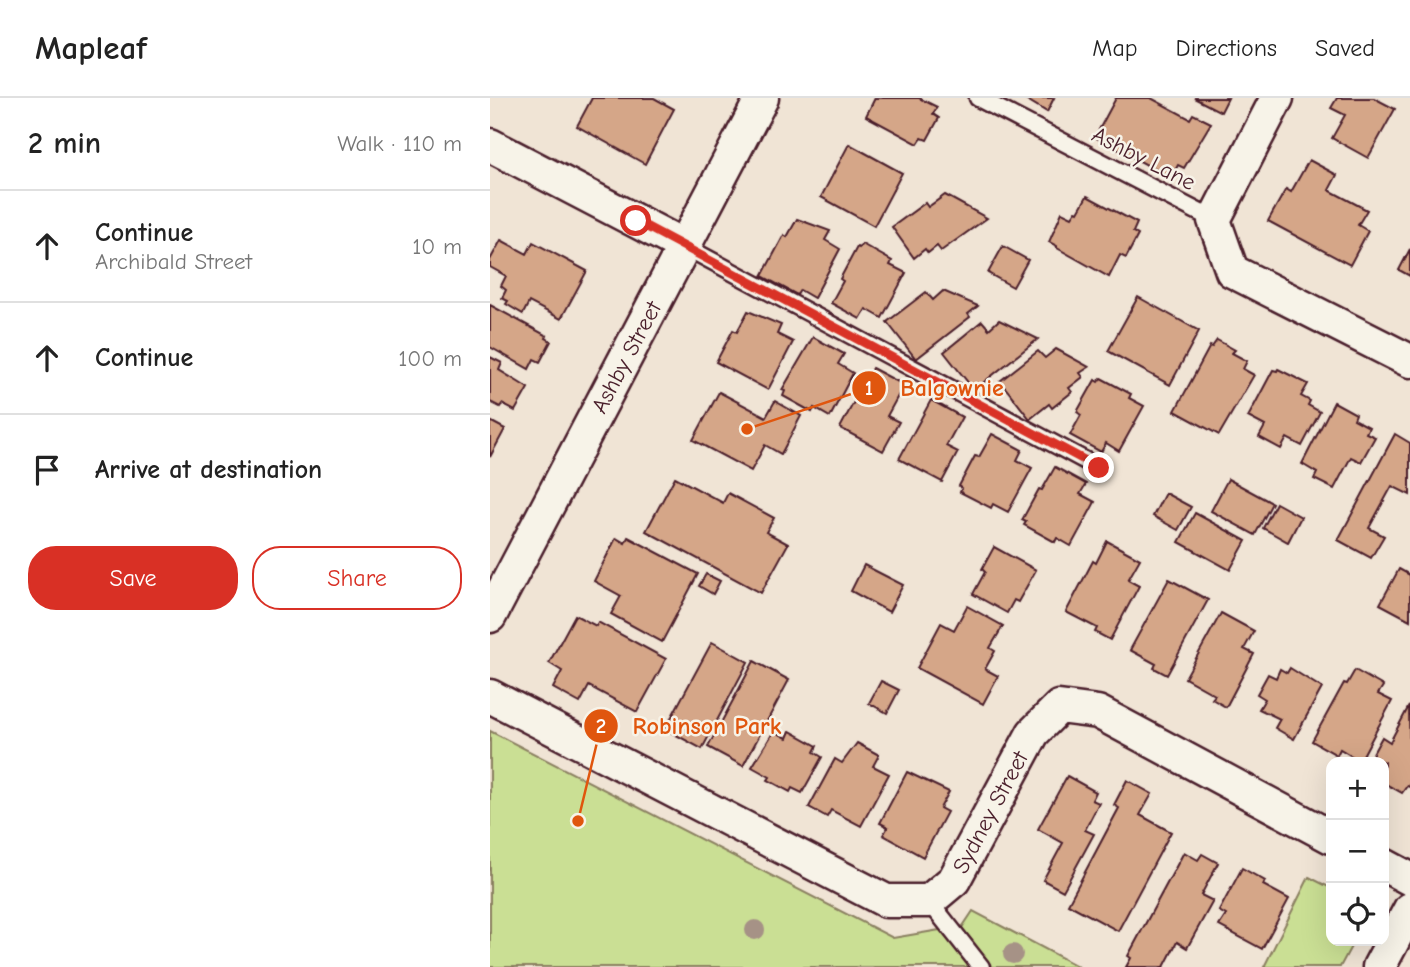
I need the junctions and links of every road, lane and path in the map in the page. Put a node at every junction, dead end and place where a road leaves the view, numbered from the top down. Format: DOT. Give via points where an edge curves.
graph roads {
  1 [pos="762,98"];
  2 [pos="978,98"];
  3 [pos="1277,98"];
  4 [pos="490,145"];
  5 [pos="1214,220"];
  6 [pos="684,246"];
  7 [pos="1410,361"];
  8 [pos="1099,468"];
  9 [pos="490,616"];
  10 [pos="490,696"];
  11 [pos="1326,834"];
  12 [pos="1389,868"];
  13 [pos="1410,879"];
  14 [pos="929,901"];
  15 [pos="1410,909"];
  16 [pos="981,967"];
  17 [pos="1379,967"];
  1 -- 6 [label="street, Ashby Street"];
  2 -- 5 [label="lane, Ashby Lane"];
  3 -- 5 [label="street"];
  4 -- 6 [label="street"];
  5 -- 7 [label="street" via="1232,271"];
  6 -- 8 [label="lane"];
  6 -- 9 [label="street, Ashby Street"];
  10 -- 14 [label="street" via="886,901"];
  11 -- 14 [label="street, Sydney Street" via="1098,712 1059,707 1033,733 954,880"];
  12 -- 13 [label="street"];
  14 -- 16 [label="lane"];
  15 -- 17 [label="street"];
}
